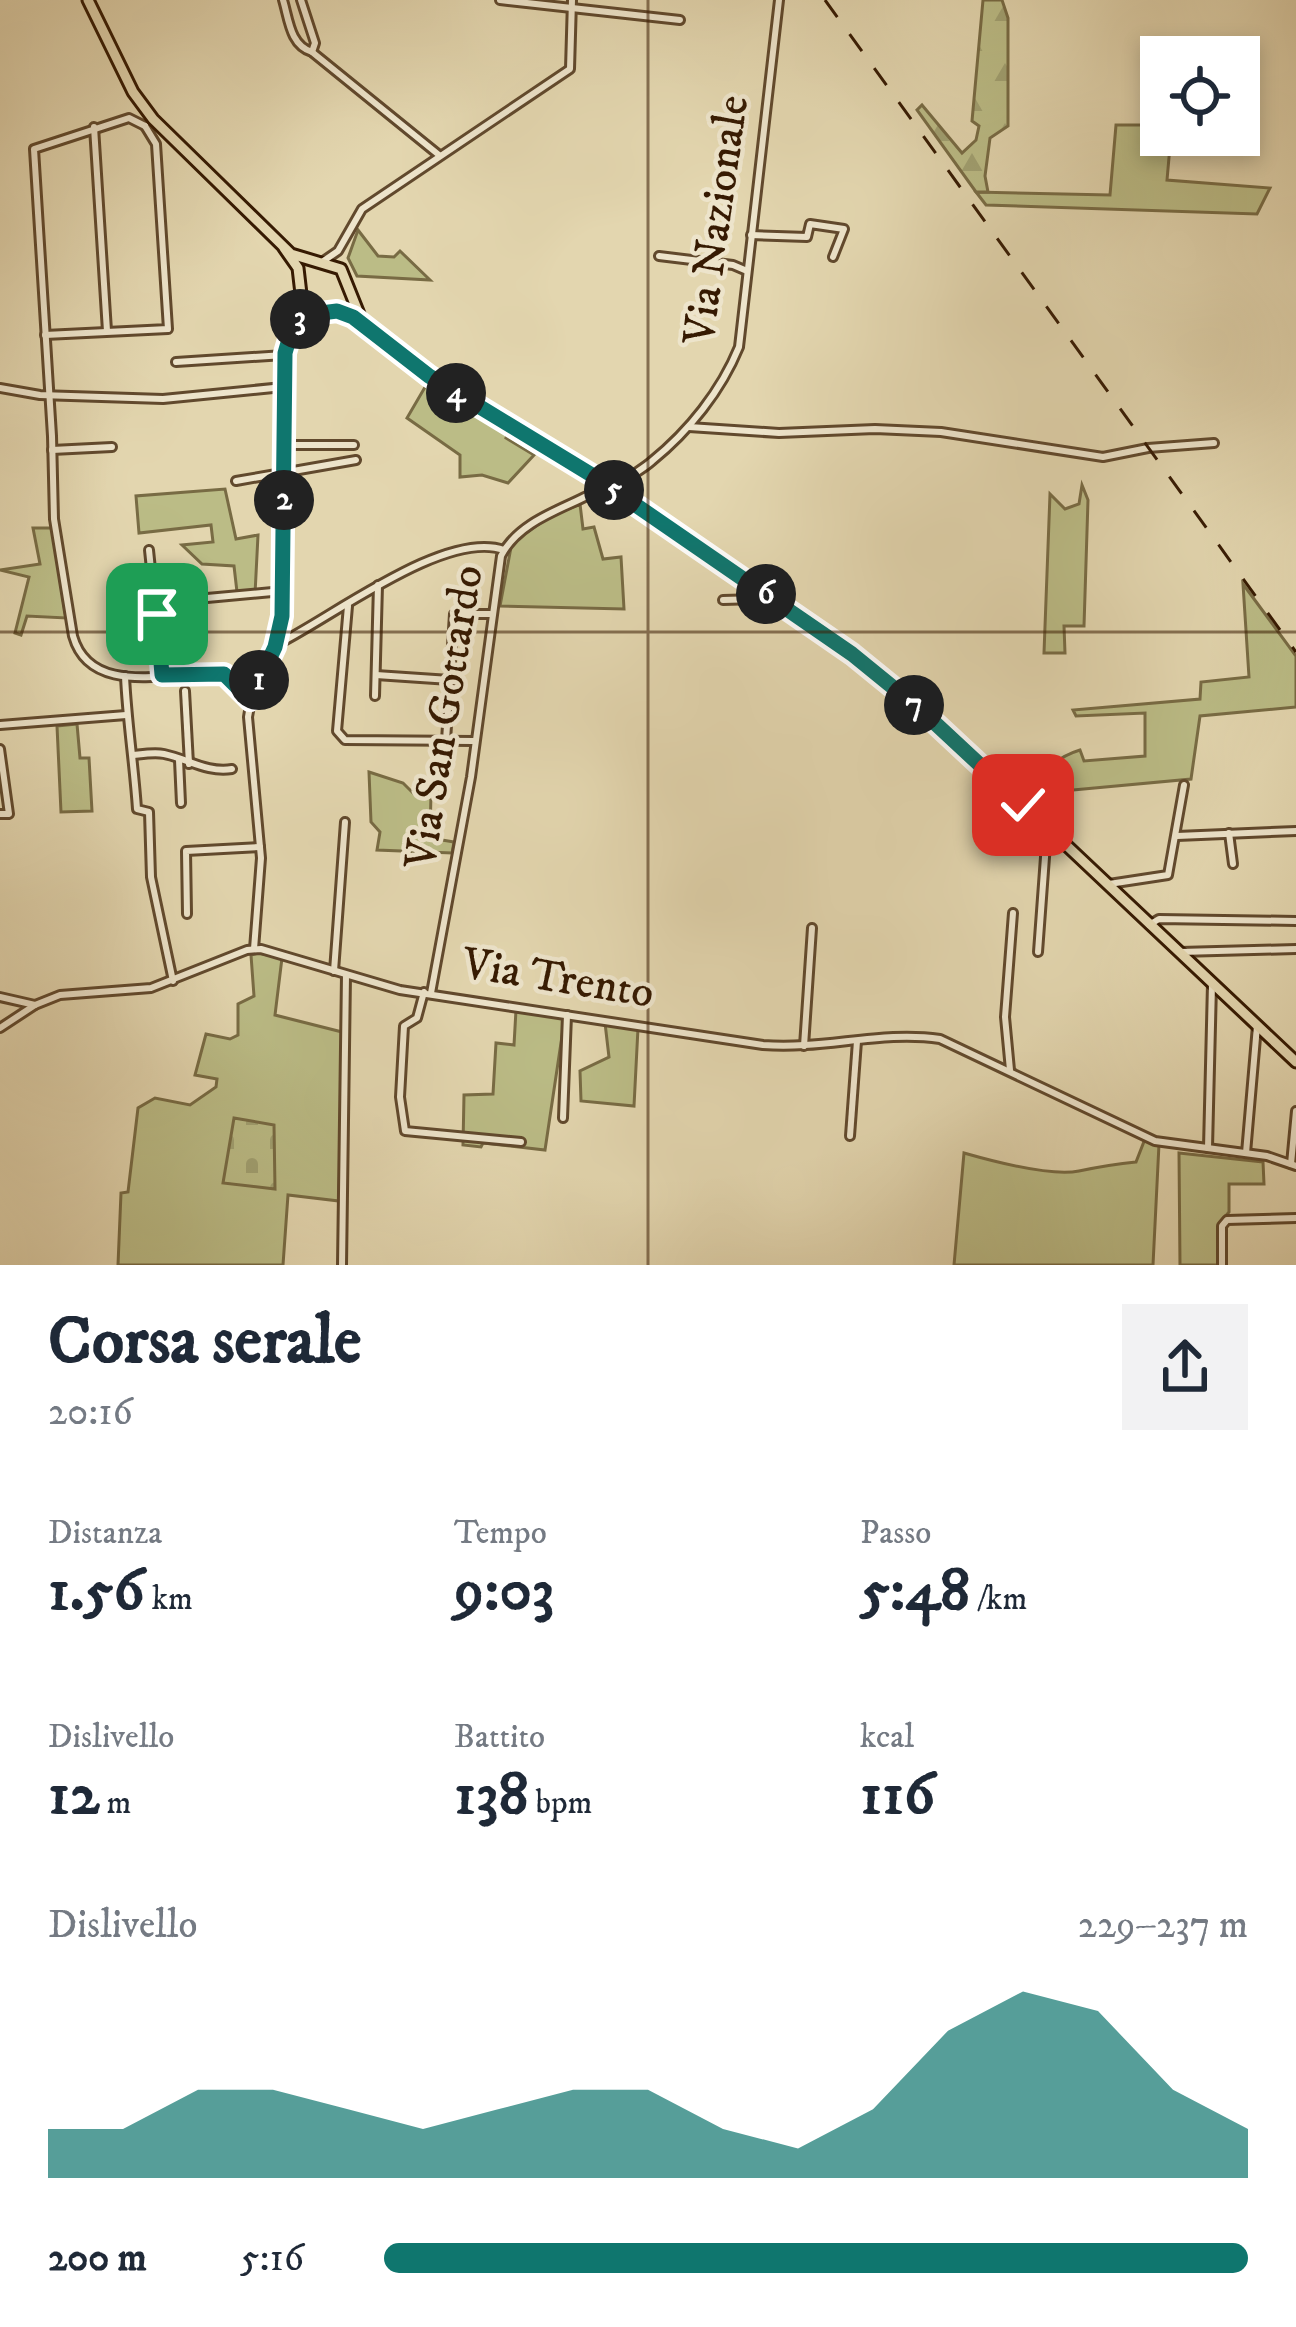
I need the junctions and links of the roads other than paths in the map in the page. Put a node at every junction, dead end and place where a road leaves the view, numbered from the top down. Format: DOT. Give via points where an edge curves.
graph roads {
  1 [pos="88,0"];
  2 [pos="284,0"];
  3 [pos="301,0"];
  4 [pos="500,0"];
  5 [pos="596,0"];
  6 [pos="779,0"];
  7 [pos="572,4"];
  8 [pos="594,10"];
  9 [pos="680,20"];
  10 [pos="312,52"];
  11 [pos="146,120"];
  12 [pos="94,127"];
  13 [pos="439,155"];
  14 [pos="751,236"];
  15 [pos="344,239"];
  16 [pos="284,248"];
  17 [pos="659,256"];
  18 [pos="833,257"];
  19 [pos="321,263"];
  20 [pos="747,271"];
  21 [pos="345,274"];
  22 [pos="300,289"];
  23 [pos="348,293"];
  24 [pos="324,311"];
  25 [pos="368,328"];
  26 [pos="106,331"];
  27 [pos="45,335"];
  28 [pos="285,354"];
  29 [pos="176,362"];
  30 [pos="284,387"];
  31 [pos="0,388"];
  32 [pos="49,395"];
  33 [pos="686,429"];
  34 [pos="1214,443"];
  35 [pos="354,445"];
  36 [pos="284,446"];
  37 [pos="112,447"];
  38 [pos="52,450"];
  39 [pos="356,460"];
  40 [pos="284,474"];
  41 [pos="595,477"];
  42 [pos="627,480"];
  43 [pos="236,482"];
  44 [pos="615,490"];
  45 [pos="587,496"];
  46 [pos="149,550"];
  47 [pos="504,550"];
  48 [pos="378,584"];
  49 [pos="283,592"];
  50 [pos="764,592"];
  51 [pos="206,598"];
  52 [pos="723,600"];
  53 [pos="348,605"];
  54 [pos="490,614"];
  55 [pos="276,645"];
  56 [pos="162,675"];
  57 [pos="376,675"];
  58 [pos="125,676"];
  59 [pos="450,680"];
  60 [pos="184,691"];
  61 [pos="375,696"];
  62 [pos="250,700"];
  63 [pos="126,715"];
  64 [pos="0,725"];
  65 [pos="446,741"];
  66 [pos="474,741"];
  67 [pos="0,749"];
  68 [pos="134,755"];
  69 [pos="179,760"];
  70 [pos="189,764"];
  71 [pos="232,769"];
  72 [pos="1184,785"];
  73 [pos="181,803"];
  74 [pos="0,814"];
  75 [pos="345,822"];
  76 [pos="1047,829"];
  77 [pos="1296,831"];
  78 [pos="1229,833"];
  79 [pos="1177,836"];
  80 [pos="260,847"];
  81 [pos="1233,864"];
  82 [pos="1112,883"];
  83 [pos="1012,913"];
  84 [pos="187,914"];
  85 [pos="1296,921"];
  86 [pos="1149,925"];
  87 [pos="812,928"];
  88 [pos="254,949"];
  89 [pos="1296,949"];
  90 [pos="1038,952"];
  91 [pos="1179,952"];
  92 [pos="334,971"];
  93 [pos="346,975"];
  94 [pos="172,981"];
  95 [pos="1212,984"];
  96 [pos="428,993"];
  97 [pos="0,997"];
  98 [pos="35,1005"];
  99 [pos="568,1015"];
  100 [pos="1258,1025"];
  101 [pos="0,1028"];
  102 [pos="857,1041"];
  103 [pos="804,1046"];
  104 [pos="1296,1062"];
  105 [pos="1010,1070"];
  106 [pos="1296,1111"];
  107 [pos="562,1118"];
  108 [pos="850,1136"];
  109 [pos="521,1142"];
  110 [pos="1208,1149"];
  111 [pos="1246,1153"];
  112 [pos="1293,1165"];
  113 [pos="1296,1218"];
  114 [pos="342,1265"];
  115 [pos="1222,1265"];
  1 -- 11 [label="main road"];
  2 -- 10 [label="street" via="295,40"];
  3 -- 10 [label="street"];
  4 -- 7 [label="street"];
  5 -- 8 [label="street"];
  6 -- 14 [label="street, Via Nazionale"];
  7 -- 8 [label="street"];
  7 -- 13 [label="street" via="570,69"];
  8 -- 9 [label="street"];
  10 -- 13 [label="street"];
  11 -- 12 [label="street"];
  11 -- 16 [label="main road"];
  11 -- 26 [label="street" via="156,144 168,329"];
  12 -- 26 [label="street"];
  12 -- 27 [label="street" via="34,149"];
  13 -- 15 [label="street" via="362,208"];
  14 -- 18 [label="street" via="807,237 810,224 844,229"];
  14 -- 20 [label="street, Via Nazionale"];
  15 -- 19 [label="street"];
  15 -- 21 [label="street"];
  16 -- 19 [label="main road"];
  16 -- 22 [label="main road"];
  17 -- 20 [label="street"];
  19 -- 21 [label="main road"];
  19 -- 22 [label="main road" via="305,272"];
  20 -- 33 [label="street, Via Nazionale" via="739,347"];
  21 -- 23 [label="main road"];
  22 -- 24 [label="main road" via="310,307"];
  22 -- 28 [label="street"];
  23 -- 24 [label="main road"];
  23 -- 25 [label="main road"];
  24 -- 25 [label="main road" via="349,314"];
  24 -- 28 [label="street" via="297,322"];
  25 -- 41 [label="main road" via="429,376"];
  26 -- 27 [label="street"];
  27 -- 32 [label="street"];
  28 -- 29 [label="street"];
  28 -- 30 [label="street"];
  30 -- 32 [label="street" via="163,399"];
  30 -- 36 [label="street"];
  31 -- 32 [label="street"];
  32 -- 38 [label="street"];
  33 -- 34 [label="street" via="940,432 1103,457"];
  33 -- 42 [label="street, Via Nazionale"];
  35 -- 36 [label="street"];
  36 -- 40 [label="street"];
  37 -- 38 [label="street"];
  38 -- 58 [label="street" via="54,519 77,650 95,669"];
  39 -- 40 [label="street"];
  40 -- 43 [label="street"];
  40 -- 49 [label="street"];
  41 -- 42 [label="street"];
  41 -- 44 [label="main road"];
  42 -- 44 [label="street, Via Nazionale"];
  44 -- 50 [label="main road"];
  45 -- 47 [label="street, Via San Gottardo" via="524,528"];
  46 -- 56 [label="street"];
  47 -- 48 [label="street" via="454,553"];
  47 -- 54 [label="street, Via San Gottardo"];
  48 -- 53 [label="street"];
  48 -- 57 [label="street"];
  49 -- 51 [label="street"];
  49 -- 55 [label="street"];
  50 -- 52 [label="street"];
  50 -- 76 [label="main road" via="855,656"];
  53 -- 55 [label="street"];
  53 -- 65 [label="street" via="337,731 345,740"];
  54 -- 59 [label="street" via="454,614"];
  54 -- 66 [label="street, Via San Gottardo"];
  55 -- 62 [label="street"];
  56 -- 58 [label="street"];
  56 -- 62 [label="street" via="224,674"];
  57 -- 59 [label="street"];
  57 -- 61 [label="street"];
  58 -- 63 [label="street"];
  59 -- 65 [label="street"];
  60 -- 70 [label="street"];
  62 -- 80 [label="street"];
  63 -- 64 [label="street"];
  63 -- 68 [label="street"];
  65 -- 66 [label="street"];
  66 -- 96 [label="street, Via San Gottardo"];
  67 -- 74 [label="street" via="9,814"];
  68 -- 69 [label="street"];
  68 -- 94 [label="street"];
  69 -- 70 [label="street"];
  69 -- 73 [label="street"];
  70 -- 71 [label="street"];
  72 -- 79 [label="street"];
  75 -- 92 [label="street"];
  76 -- 82 [label="main road"];
  76 -- 90 [label="street"];
  77 -- 78 [label="street"];
  78 -- 79 [label="street"];
  78 -- 81 [label="street"];
  79 -- 82 [label="street" via="1166,878"];
  80 -- 84 [label="street" via="186,851"];
  80 -- 88 [label="street"];
  82 -- 86 [label="main road"];
  83 -- 105 [label="street"];
  85 -- 86 [label="street"];
  86 -- 91 [label="main road"];
  87 -- 103 [label="street"];
  88 -- 92 [label="street, Via Trento"];
  88 -- 94 [label="street"];
  89 -- 91 [label="street"];
  91 -- 95 [label="main road"];
  92 -- 93 [label="street, Via Trento"];
  93 -- 96 [label="street, Via Trento"];
  93 -- 114 [label="street"];
  94 -- 98 [label="street"];
  95 -- 100 [label="main road"];
  95 -- 110 [label="street"];
  96 -- 99 [label="street, Via Trento"];
  96 -- 109 [label="street, Via San Gottardo" via="404,1026 405,1131"];
  97 -- 98 [label="street"];
  98 -- 101 [label="street"];
  99 -- 103 [label="street, Via Trento"];
  99 -- 107 [label="street"];
  100 -- 104 [label="main road"];
  100 -- 111 [label="street"];
  102 -- 103 [label="street, Via Trento"];
  102 -- 105 [label="street, Via Trento" via="923,1036"];
  102 -- 108 [label="street"];
  105 -- 110 [label="street" via="1138,1135"];
  106 -- 112 [label="street"];
  110 -- 111 [label="street"];
  111 -- 112 [label="street"];
  113 -- 115 [label="street" via="1227,1220"];
}
